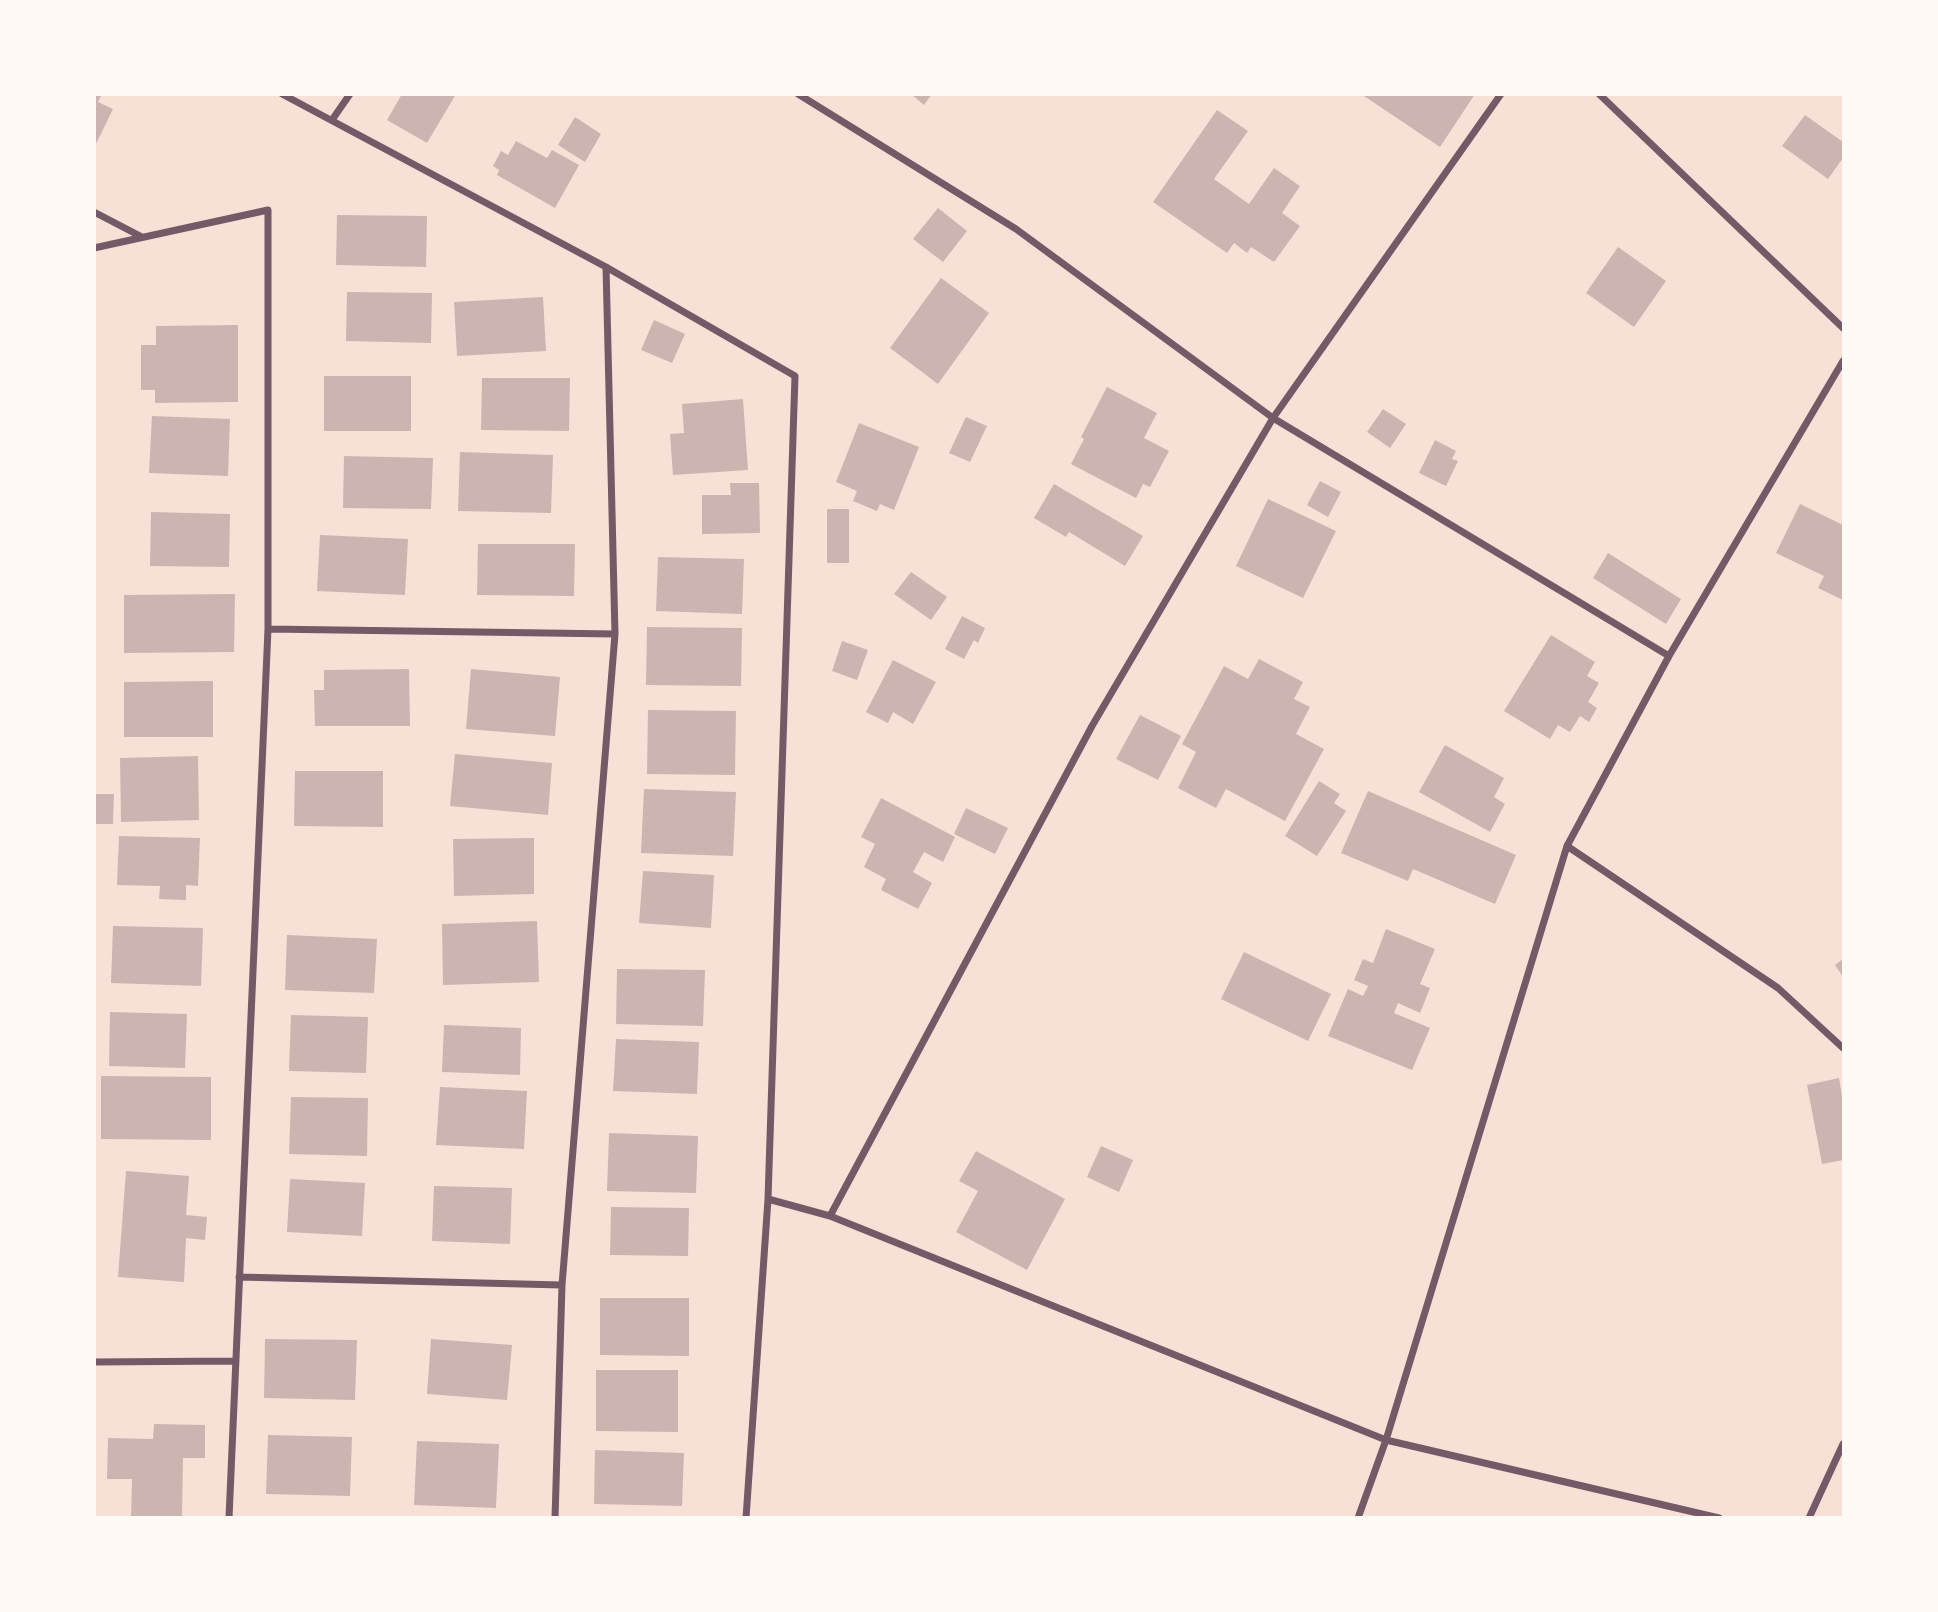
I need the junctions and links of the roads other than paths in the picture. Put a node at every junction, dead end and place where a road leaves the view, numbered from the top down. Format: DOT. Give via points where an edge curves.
graph roads {
  1 [pos="282,94"];
  2 [pos="351,94"];
  3 [pos="798,94"];
  4 [pos="1501,94"];
  5 [pos="1599,94"];
  6 [pos="332,120"];
  7 [pos="94,212"];
  8 [pos="142,237"];
  9 [pos="94,248"];
  10 [pos="606,267"];
  11 [pos="1843,328"];
  12 [pos="1843,361"];
  13 [pos="1273,418"];
  14 [pos="268,629"];
  15 [pos="615,635"];
  16 [pos="1669,656"];
  17 [pos="1567,846"];
  18 [pos="1843,1048"];
  19 [pos="768,1199"];
  20 [pos="831,1216"];
  21 [pos="239,1277"];
  22 [pos="562,1285"];
  23 [pos="233,1361"];
  24 [pos="94,1362"];
  25 [pos="1386,1440"];
  26 [pos="1843,1444"];
  27 [pos="229,1517"];
  28 [pos="555,1517"];
  29 [pos="746,1517"];
  30 [pos="1357,1517"];
  31 [pos="1719,1517"];
  32 [pos="1809,1517"];
  1 -- 6 [label="street"];
  2 -- 6 [label="street"];
  3 -- 13 [label="street" via="1016,229"];
  4 -- 13 [label="street"];
  5 -- 11 [label="street"];
  6 -- 10 [label="street"];
  7 -- 8 [label="street"];
  8 -- 9 [label="street"];
  8 -- 14 [label="street" via="268,210"];
  10 -- 15 [label="street"];
  10 -- 19 [label="street" via="795,376"];
  12 -- 16 [label="street"];
  13 -- 16 [label="street"];
  13 -- 20 [label="street" via="1092,726"];
  14 -- 15 [label="street"];
  14 -- 21 [label="street"];
  15 -- 22 [label="street"];
  16 -- 17 [label="street"];
  17 -- 18 [label="street" via="1778,988"];
  17 -- 25 [label="street"];
  19 -- 20 [label="street"];
  19 -- 29 [label="street"];
  20 -- 25 [label="street"];
  21 -- 22 [label="street"];
  21 -- 23 [label="street"];
  22 -- 28 [label="street"];
  23 -- 24 [label="street"];
  23 -- 27 [label="street"];
  25 -- 30 [label="street"];
  25 -- 31 [label="street"];
  26 -- 32 [label="street"];
}
